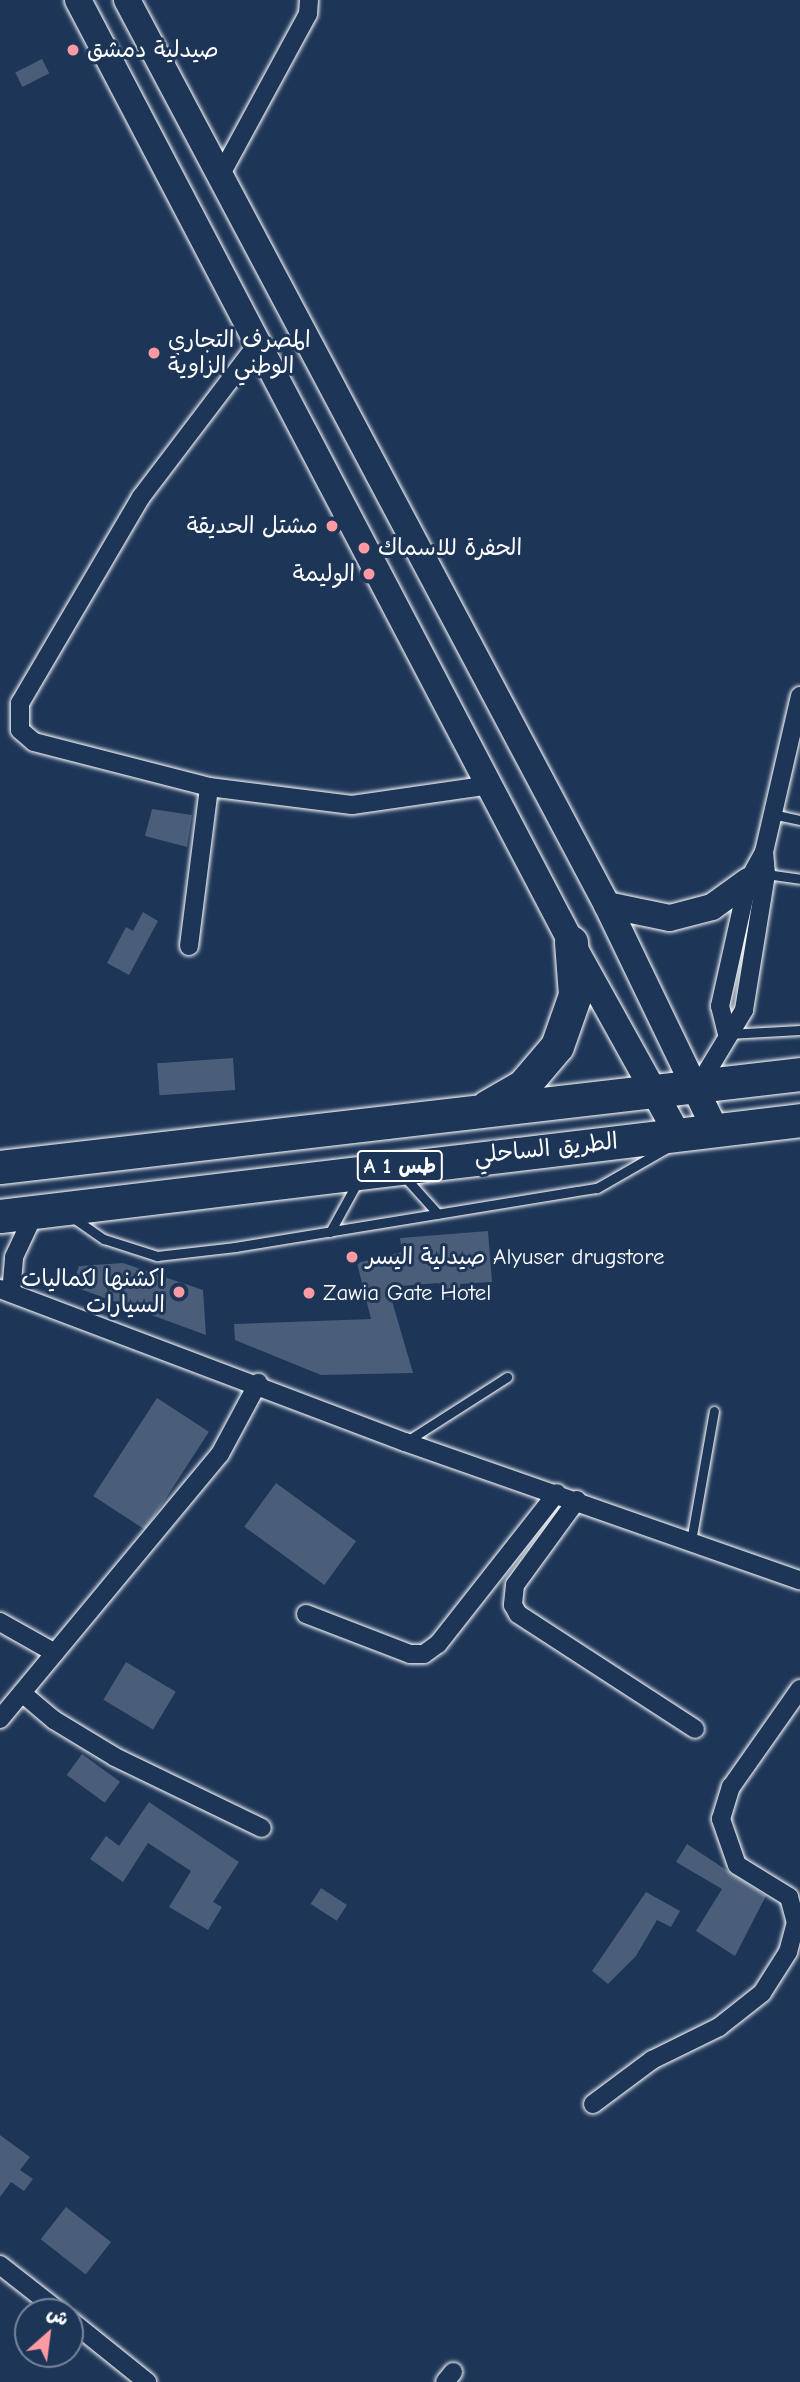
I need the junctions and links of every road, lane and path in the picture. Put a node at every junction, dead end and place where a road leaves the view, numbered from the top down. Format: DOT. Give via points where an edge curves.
graph roads {
  1 [pos="78,0"];
  2 [pos="127,0"];
  3 [pos="309,0"];
  4 [pos="220,176"];
  5 [pos="258,343"];
  6 [pos="800,695"];
  7 [pos="491,785"];
  8 [pos="209,787"];
  9 [pos="772,814"];
  10 [pos="800,820"];
  11 [pos="757,878"];
  12 [pos="800,879"];
  13 [pos="607,905"];
  14 [pos="572,942"];
  15 [pos="189,946"];
  16 [pos="800,1030"];
  17 [pos="727,1034"];
  18 [pos="800,1074"];
  19 [pos="696,1089"];
  20 [pos="654,1092"];
  21 [pos="475,1111"];
  22 [pos="800,1120"];
  23 [pos="716,1131"];
  24 [pos="678,1135"];
  25 [pos="0,1167"];
  26 [pos="379,1169"];
  27 [pos="47,1211"];
  28 [pos="438,1214"];
  29 [pos="0,1216"];
  30 [pos="330,1232"];
  31 [pos="5,1291"];
  32 [pos="507,1377"];
  33 [pos="258,1384"];
  34 [pos="714,1410"];
  35 [pos="405,1442"];
  36 [pos="557,1493"];
  37 [pos="578,1500"];
  38 [pos="691,1541"];
  39 [pos="800,1580"];
  40 [pos="306,1614"];
  41 [pos="0,1622"];
  42 [pos="55,1653"];
  43 [pos="800,1689"];
  44 [pos="22,1693"];
  45 [pos="0,1719"];
  46 [pos="695,1729"];
  47 [pos="262,1828"];
  48 [pos="593,2104"];
  49 [pos="0,2265"];
  50 [pos="42,2298"];
  51 [pos="84,2331"];
  52 [pos="147,2382"];
  1 -- 5 [label="main road"];
  2 -- 4 [label="main road"];
  3 -- 4 [label="street" via="308,15"];
  4 -- 13 [label="main road"];
  5 -- 7 [label="main road"];
  5 -- 8 [label="street" via="141,497 52,642 16,717 34,742"];
  6 -- 9 [label="street"];
  7 -- 8 [label="street" via="352,805"];
  7 -- 14 [label="main road"];
  8 -- 15 [label="street"];
  9 -- 10 [label="lane"];
  9 -- 11 [label="street"];
  11 -- 12 [label="lane"];
  11 -- 13 [label="main road" via="712,907 681,916 648,918"];
  11 -- 17 [label="street" via="720,1006"];
  13 -- 19 [label="main road"];
  14 -- 20 [label="main road"];
  14 -- 21 [label="highway" via="575,995 557,1046 523,1087"];
  16 -- 17 [label="lane"];
  17 -- 19 [label="street"];
  18 -- 19 [label="highway, الطريق الساحلي / A 1 طس"];
  19 -- 20 [label="highway, الطريق الساحلي / A 1 طس"];
  19 -- 23 [label="main road"];
  20 -- 21 [label="highway, الطريق الساحلي / A 1 طس"];
  20 -- 24 [label="main road"];
  21 -- 25 [label="highway, الطريق الساحلي / A 1 طس"];
  22 -- 23 [label="highway, الطريق الساحلي / A 1 طس"];
  23 -- 24 [label="highway, الطريق الساحلي / A 1 طس"];
  24 -- 26 [label="highway, الطريق الساحلي / A 1 طس"];
  24 -- 28 [label="lane" via="662,1155 597,1188"];
  26 -- 27 [label="highway, الطريق الساحلي / A 1 طس"];
  26 -- 28 [label="lane"];
  26 -- 30 [label="lane"];
  27 -- 29 [label="highway, الطريق الساحلي / A 1 طس"];
  27 -- 30 [label="lane" via="104,1239 157,1256"];
  27 -- 31 [label="street" via="14,1257"];
  28 -- 30 [label="lane"];
  31 -- 33 [label="street"];
  32 -- 35 [label="lane"];
  33 -- 35 [label="street"];
  33 -- 42 [label="street" via="220,1454"];
  34 -- 38 [label="lane"];
  35 -- 36 [label="street"];
  36 -- 37 [label="street"];
  36 -- 40 [label="street" via="438,1644 424,1654 410,1654"];
  37 -- 38 [label="street"];
  37 -- 46 [label="street" via="515,1585 513,1605 518,1614"];
  38 -- 39 [label="street"];
  41 -- 42 [label="street"];
  42 -- 44 [label="street"];
  43 -- 48 [label="street" via="731,1787 722,1819 737,1865 789,1897 796,1923 788,1952 762,1993 719,2027 652,2060"];
  44 -- 45 [label="street"];
  44 -- 47 [label="street" via="54,1720 115,1757"];
  49 -- 50 [label="street"];
  51 -- 52 [label="street"];
}
